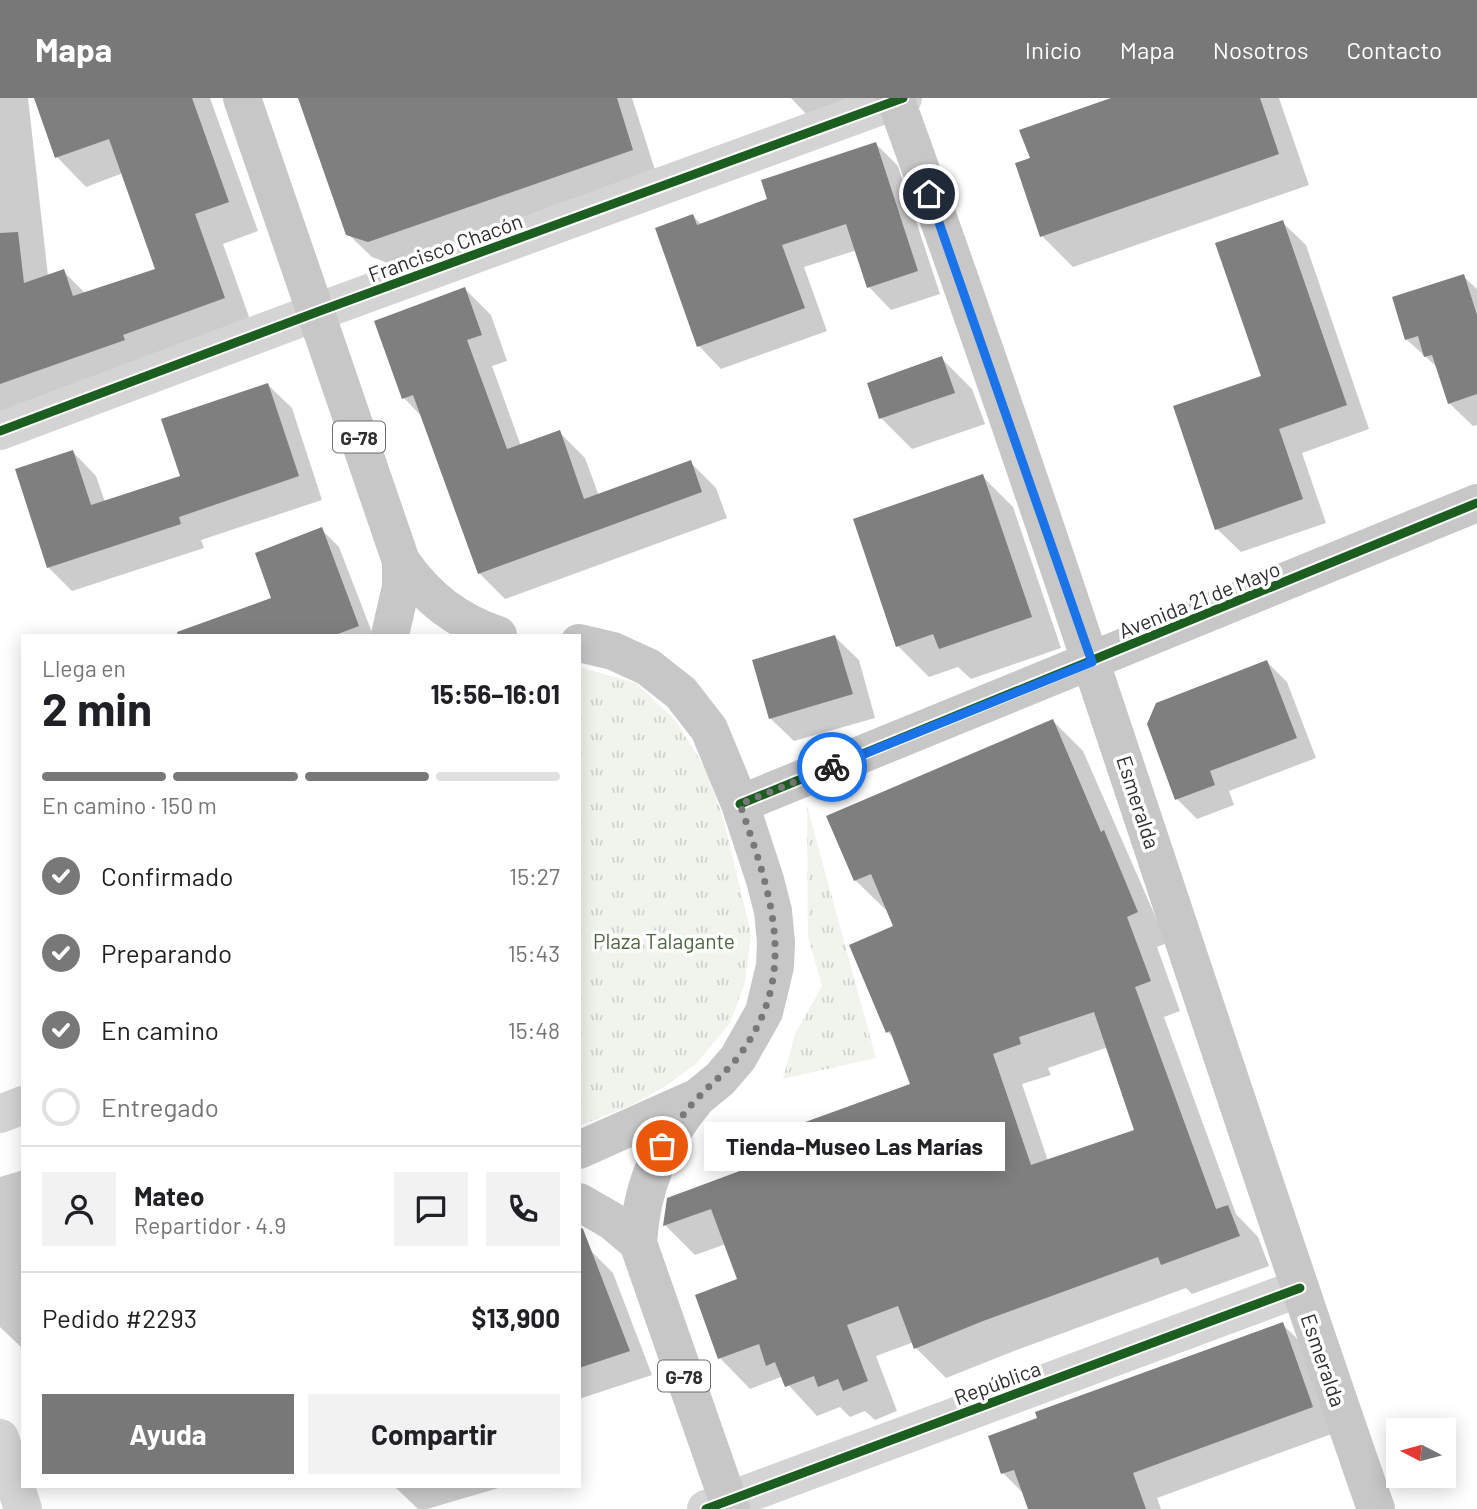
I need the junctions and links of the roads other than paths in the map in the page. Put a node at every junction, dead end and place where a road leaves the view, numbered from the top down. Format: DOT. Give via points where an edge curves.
graph roads {
  1 [pos="243,98"];
  2 [pos="898,99"];
  3 [pos="317,312"];
  4 [pos="0,431"];
  5 [pos="1477,503"];
  6 [pos="401,561"];
  7 [pos="390,634"];
  8 [pos="495,634"];
  9 [pos="581,643"];
  10 [pos="1092,662"];
  11 [pos="740,804"];
  12 [pos="698,1097"];
  13 [pos="21,1105"];
  14 [pos="0,1114"];
  15 [pos="581,1149"];
  16 [pos="581,1203"];
  17 [pos="638,1243"];
  18 [pos="1300,1288"];
  19 [pos="0,1438"];
  20 [pos="721,1506"];
  21 [pos="23,1509"];
  22 [pos="1376,1509"];
  1 -- 3 [label="main road, G-78"];
  2 -- 3 [label="street, Francisco Chacón"];
  2 -- 10 [label="main road, Esmeralda"];
  3 -- 4 [label="street, Francisco Chacón"];
  3 -- 6 [label="main road, G-78"];
  5 -- 10 [label="main road, Avenida 21 de Mayo"];
  6 -- 7 [label="main road, G-78" via="399,599"];
  6 -- 8 [label="main road, G-78" via="416,582 454,616"];
  9 -- 11 [label="main road, G-78" via="631,659 681,693 709,729"];
  10 -- 11 [label="main road, Avenida 21 de Mayo"];
  10 -- 18 [label="main road, Esmeralda"];
  11 -- 12 [label="main road, G-78" via="773,911 775,966 754,1034 720,1079"];
  12 -- 15 [label="main road, G-78"];
  12 -- 17 [label="main road, G-78" via="662,1146 650,1174"];
  13 -- 14 [label="street"];
  16 -- 17 [label="main road"];
  17 -- 20 [label="main road, G-78"];
  18 -- 20 [label="street, República"];
  18 -- 22 [label="main road, Esmeralda"];
  19 -- 21 [label="street"];
}
